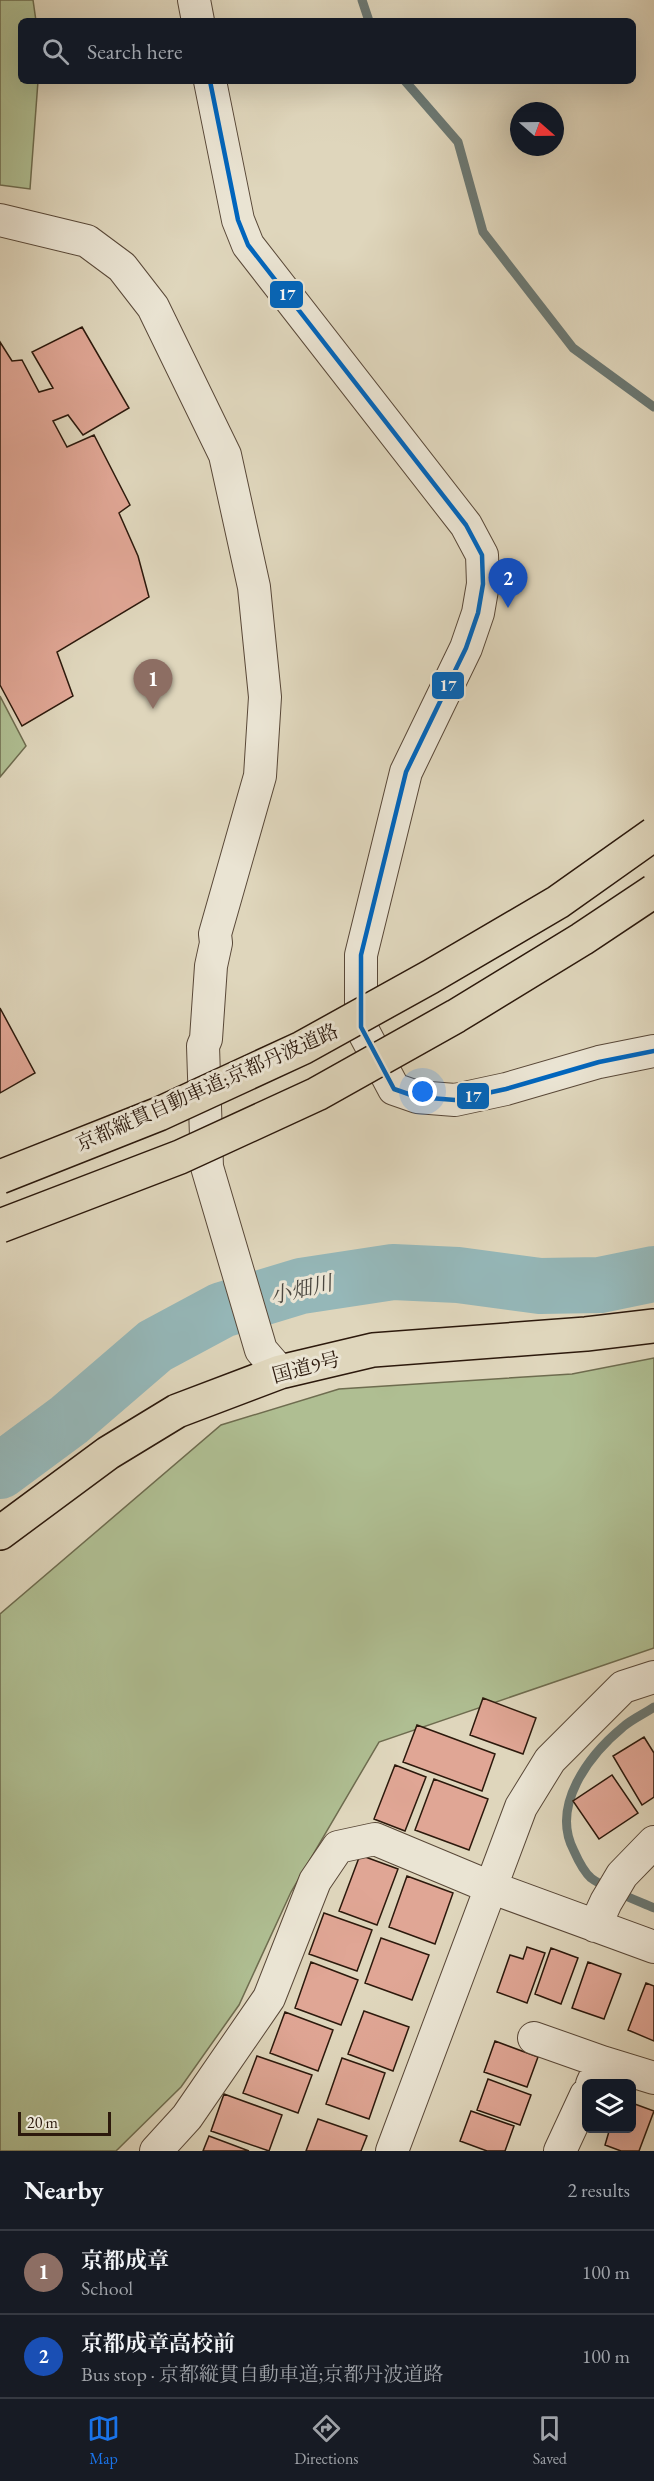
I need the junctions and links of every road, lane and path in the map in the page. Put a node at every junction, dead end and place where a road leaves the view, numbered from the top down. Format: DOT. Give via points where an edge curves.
graph roads {
  1 [pos="194,0"];
  2 [pos="197,18"];
  3 [pos="211,84"];
  4 [pos="0,220"];
  5 [pos="654,834"];
  6 [pos="654,891"];
  7 [pos="654,1051"];
  8 [pos="0,1177"];
  9 [pos="0,1226"];
  10 [pos="654,1326"];
  11 [pos="270,1361"];
  12 [pos="0,1533"];
  13 [pos="654,1677"];
  14 [pos="654,1842"];
  15 [pos="490,1887"];
  16 [pos="600,1914"];
  17 [pos="654,1947"];
  18 [pos="534,2038"];
  19 [pos="597,2073"];
  20 [pos="654,2078"];
  21 [pos="582,2104"];
  22 [pos="156,2151"];
  23 [pos="392,2151"];
  24 [pos="560,2151"];
  1 -- 2 [label="street"];
  3 -- 7 [label="street" via="238,220 248,245 466,525 482,555 483,584 466,648 406,772 361,955 361,1028 394,1089 417,1097 455,1101"];
  4 -- 11 [label="street" via="87,241 122,267 153,307 225,455 254,587 265,697 260,776 215,934 203,1046 207,1167"];
  5 -- 8 [label="highway, 京都縦貫自動車道;京都丹波道路, bridge" via="558,902 302,1048 159,1114"];
  6 -- 9 [label="highway, bridge" via="456,1016 317,1094 180,1157"];
  10 -- 11 [label="highway, 国道9号"];
  11 -- 12 [label="highway, 国道9号" via="108,1453"];
  13 -- 15 [label="street" via="623,1687 550,1760 521,1807"];
  14 -- 16 [label="street" via="622,1875"];
  15 -- 16 [label="street"];
  15 -- 22 [label="street" via="375,1839 338,1847 315,1881 269,1998 187,2117"];
  15 -- 23 [label="street"];
  16 -- 17 [label="street"];
  18 -- 19 [label="street"];
  19 -- 20 [label="street"];
  21 -- 24 [label="street"];
}
